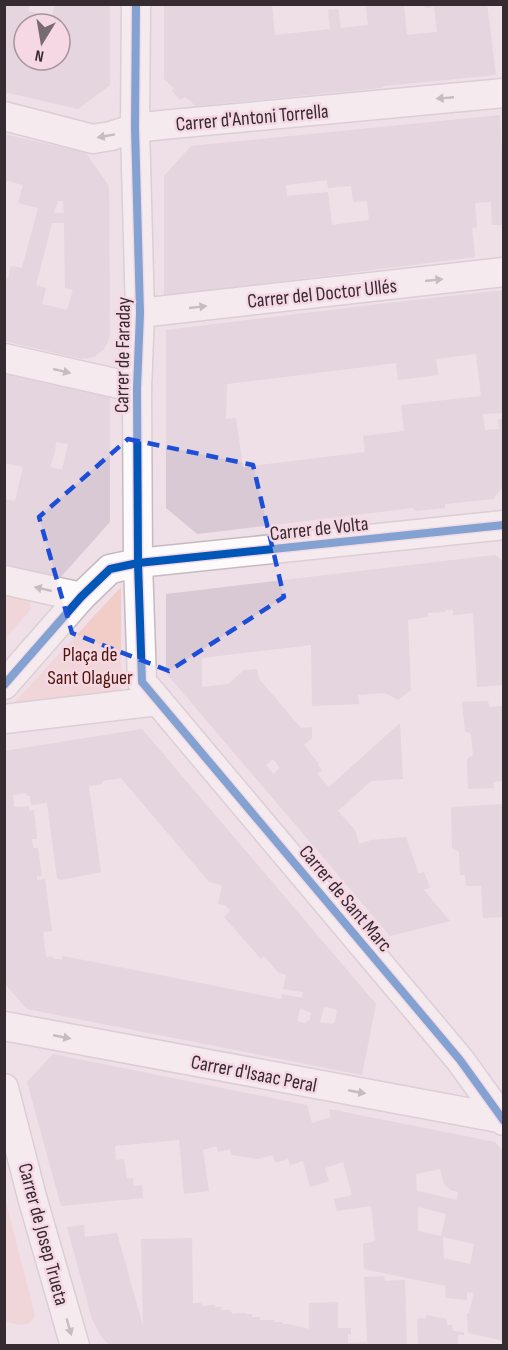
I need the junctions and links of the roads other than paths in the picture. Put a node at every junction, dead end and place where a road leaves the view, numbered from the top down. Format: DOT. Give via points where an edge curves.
graph roads {
  1 [pos="136,4"];
  2 [pos="504,93"];
  3 [pos="4,116"];
  4 [pos="135,128"];
  5 [pos="504,272"];
  6 [pos="140,312"];
  7 [pos="4,358"];
  8 [pos="137,388"];
  9 [pos="504,525"];
  10 [pos="138,563"];
  11 [pos="4,580"];
  12 [pos="81,597"];
  13 [pos="4,685"];
  14 [pos="158,701"];
  15 [pos="4,719"];
  16 [pos="4,1026"];
  17 [pos="4,1088"];
  18 [pos="503,1120"];
  19 [pos="75,1346"];
  1 -- 4 [label="street, Carrer de Faraday"];
  2 -- 4 [label="street, Carrer d'Antoni Torrella, one-way"];
  4 -- 3 [label="street, Carrer d'Antoni Torrella, one-way" via="93,139"];
  4 -- 6 [label="street, Carrer de Faraday"];
  6 -- 5 [label="street, Carrer del Doctor Ullés, one-way"];
  6 -- 8 [label="street, Carrer de Faraday"];
  7 -- 8 [label="street, one-way"];
  8 -- 10 [label="street, Carrer de Faraday"];
  9 -- 10 [label="street, Carrer de Volta"];
  10 -- 12 [label="street" via="110,569"];
  10 -- 14 [label="street, Carrer de Faraday" via="142,682"];
  12 -- 11 [label="street, one-way"];
  12 -- 13 [label="street"];
  14 -- 15 [label="street"];
  14 -- 18 [label="street, Carrer de Sant Marc" via="460,1060"];
  16 -- 18 [label="street, Carrer d'Isaac Peral, one-way"];
  17 -- 19 [label="street, Carrer de Josep Trueta, one-way"];
}
